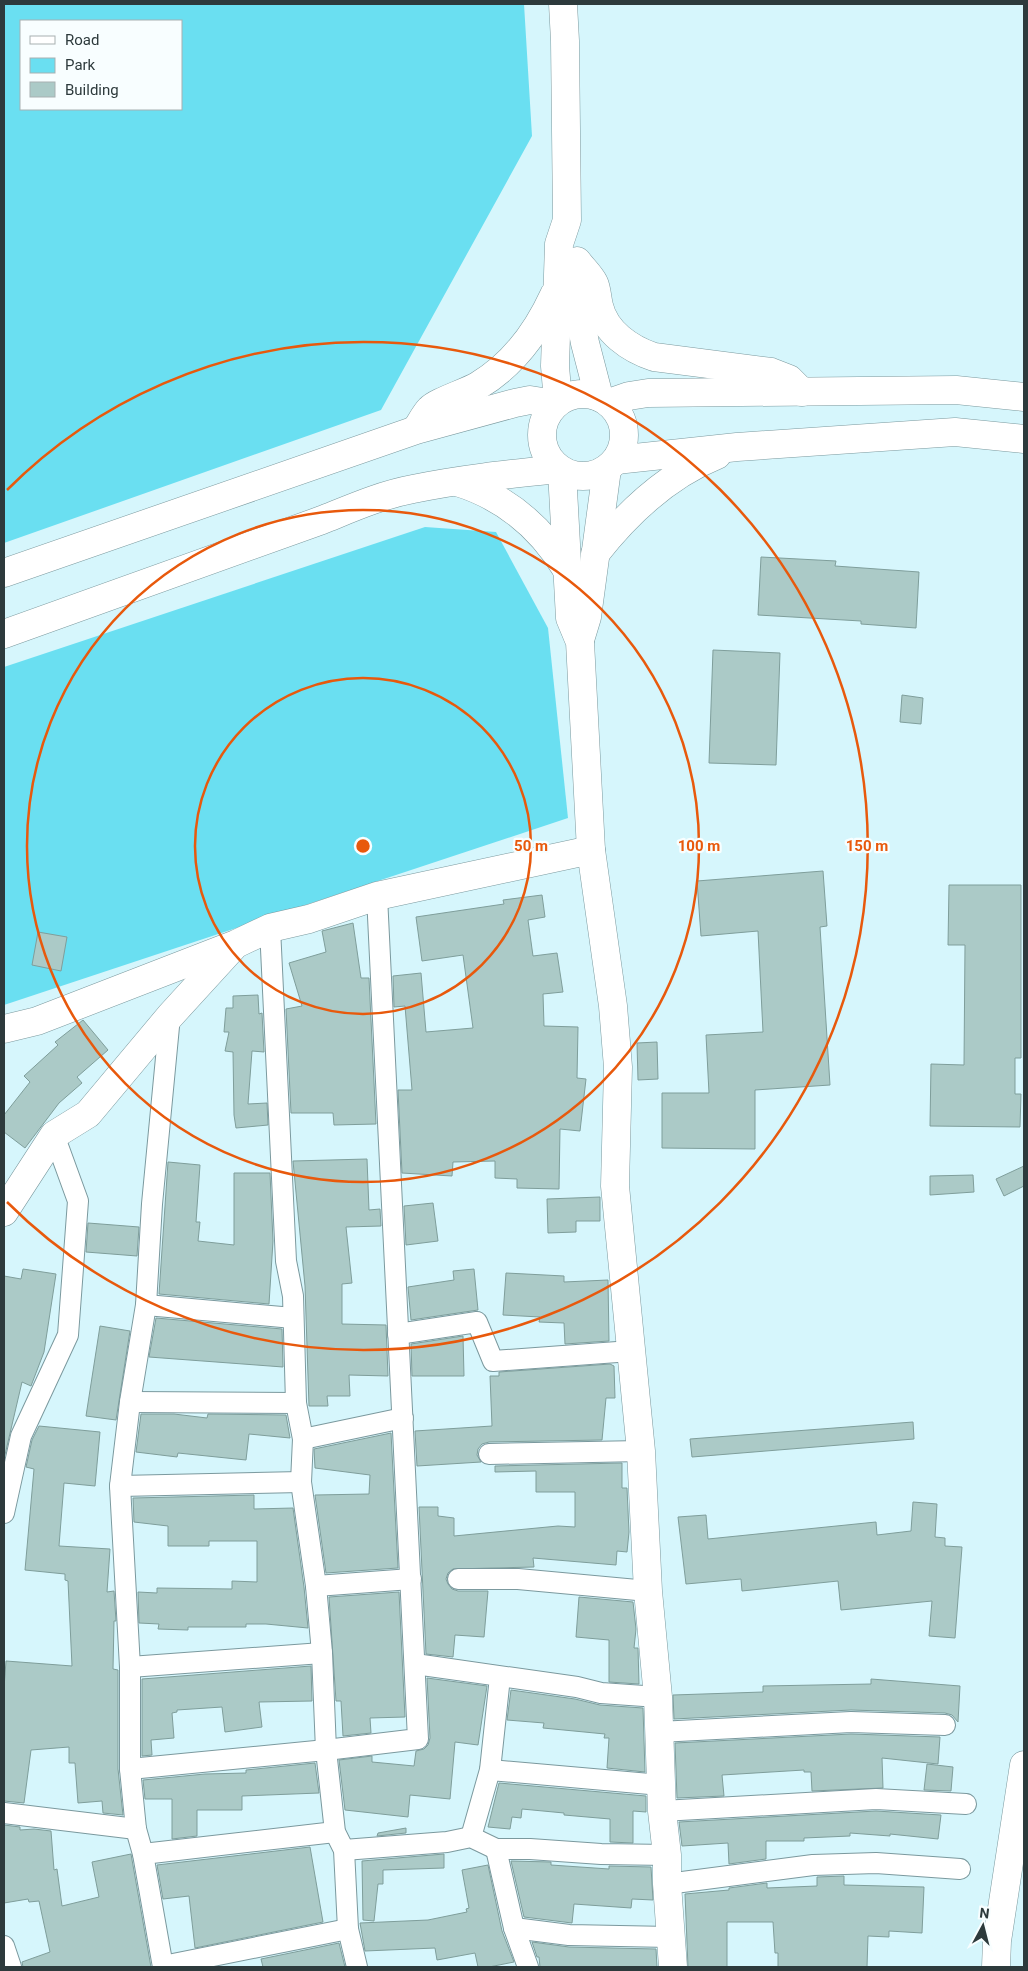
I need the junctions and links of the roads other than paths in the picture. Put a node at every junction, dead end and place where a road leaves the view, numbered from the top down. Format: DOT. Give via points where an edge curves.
graph roads {
  1 [pos="563,4"];
  2 [pos="567,220"];
  3 [pos="577,261"];
  4 [pos="558,287"];
  5 [pos="802,392"];
  6 [pos="1024,397"];
  7 [pos="604,400"];
  8 [pos="556,403"];
  9 [pos="416,430"];
  10 [pos="1024,439"];
  11 [pos="737,447"];
  12 [pos="612,464"];
  13 [pos="560,470"];
  14 [pos="453,481"];
  15 [pos="595,554"];
  16 [pos="568,571"];
  17 [pos="4,573"];
  18 [pos="4,634"];
  19 [pos="580,642"];
  20 [pos="591,850"];
  21 [pos="377,896"];
  22 [pos="270,928"];
  23 [pos="236,944"];
  24 [pos="170,1016"];
  25 [pos="4,1029"];
  26 [pos="54,1135"];
  27 [pos="4,1212"];
  28 [pos="146,1305"];
  29 [pos="293,1318"];
  30 [pos="398,1334"];
  31 [pos="631,1351"];
  32 [pos="130,1402"];
  33 [pos="296,1404"];
  34 [pos="402,1418"];
  35 [pos="302,1439"];
  36 [pos="641,1451"];
  37 [pos="488,1454"];
  38 [pos="301,1482"];
  39 [pos="120,1486"];
  40 [pos="4,1513"];
  41 [pos="411,1579"];
  42 [pos="458,1579"];
  43 [pos="316,1586"];
  44 [pos="648,1591"];
  45 [pos="322,1653"];
  46 [pos="415,1664"];
  47 [pos="130,1667"];
  48 [pos="500,1677"];
  49 [pos="658,1698"];
  50 [pos="945,1725"];
  51 [pos="659,1732"];
  52 [pos="326,1750"];
  53 [pos="1024,1765"];
  54 [pos="130,1769"];
  55 [pos="490,1770"];
  56 [pos="662,1798"];
  57 [pos="966,1804"];
  58 [pos="4,1813"];
  59 [pos="136,1829"];
  60 [pos="471,1837"];
  61 [pos="340,1841"];
  62 [pos="496,1849"];
  63 [pos="143,1854"];
  64 [pos="667,1855"];
  65 [pos="960,1869"];
  66 [pos="667,1884"];
  67 [pos="514,1928"];
  68 [pos="348,1929"];
  69 [pos="670,1937"];
  70 [pos="4,1946"];
  71 [pos="163,1966"];
  72 [pos="11,1967"];
  73 [pos="357,1967"];
  74 [pos="528,1967"];
  75 [pos="673,1967"];
  76 [pos="996,1967"];
  1 -- 2 [label="street"];
  2 -- 3 [label="street" via="577,242"];
  2 -- 4 [label="street" via="559,244"];
  3 -- 5 [label="street" via="594,283 599,308 611,328 641,352 668,359 772,372 789,379"];
  3 -- 7 [label="street" via="579,312 585,343"];
  4 -- 8 [label="street"];
  4 -- 9 [label="street" via="537,328 512,360 478,386 431,408"];
  5 -- 6 [label="street" via="956,390"];
  5 -- 7 [label="street" via="648,393"];
  7 -- 8 [label="street" via="578,394"];
  7 -- 12 [label="street" via="618,412 623,424 622,449"];
  8 -- 9 [label="street" via="530,400"];
  8 -- 13 [label="street" via="542,425 541,437 549,460"];
  9 -- 17 [label="street"];
  10 -- 11 [label="street" via="955,432"];
  11 -- 12 [label="street"];
  11 -- 15 [label="street" via="680,474 654,492"];
  12 -- 13 [label="street" via="585,477"];
  12 -- 15 [label="street"];
  13 -- 14 [label="street"];
  13 -- 16 [label="street"];
  14 -- 16 [label="street" via="491,495 526,519 542,534"];
  14 -- 18 [label="street" via="370,501"];
  15 -- 19 [label="street" via="587,617"];
  16 -- 19 [label="street" via="570,618"];
  19 -- 20 [label="street"];
  20 -- 21 [label="street"];
  20 -- 31 [label="street" via="613,1006 618,1067 615,1186"];
  21 -- 22 [label="street" via="309,919"];
  21 -- 30 [label="street"];
  22 -- 23 [label="street"];
  22 -- 29 [label="street" via="286,1261"];
  23 -- 24 [label="street"];
  23 -- 25 [label="street" via="37,1021"];
  24 -- 26 [label="street" via="88,1114"];
  24 -- 28 [label="street"];
  26 -- 27 [label="street"];
  26 -- 40 [label="street" via="78,1201 68,1335 21,1436"];
  28 -- 29 [label="street"];
  28 -- 32 [label="street"];
  29 -- 33 [label="street"];
  30 -- 31 [label="street" via="477,1322 493,1361"];
  30 -- 34 [label="street"];
  31 -- 36 [label="street"];
  32 -- 33 [label="street"];
  32 -- 39 [label="street"];
  33 -- 35 [label="street"];
  34 -- 35 [label="street"];
  34 -- 41 [label="street"];
  35 -- 38 [label="street"];
  36 -- 37 [label="street"];
  36 -- 44 [label="street"];
  38 -- 39 [label="street"];
  38 -- 43 [label="street"];
  39 -- 47 [label="street"];
  41 -- 43 [label="street"];
  41 -- 46 [label="street"];
  42 -- 44 [label="street" via="518,1579"];
  43 -- 45 [label="street"];
  44 -- 49 [label="street"];
  45 -- 47 [label="street"];
  45 -- 52 [label="street"];
  46 -- 48 [label="street"];
  46 -- 52 [label="street" via="418,1739"];
  47 -- 54 [label="street"];
  48 -- 49 [label="street" via="601,1693"];
  48 -- 55 [label="street"];
  49 -- 51 [label="street"];
  50 -- 51 [label="street" via="851,1722"];
  51 -- 56 [label="street"];
  52 -- 54 [label="street"];
  52 -- 61 [label="street"];
  53 -- 76 [label="street" via="997,1941"];
  54 -- 59 [label="street"];
  55 -- 56 [label="street"];
  55 -- 60 [label="street"];
  56 -- 57 [label="street" via="876,1799"];
  56 -- 64 [label="street"];
  58 -- 59 [label="street"];
  59 -- 63 [label="street"];
  60 -- 61 [label="street" via="447,1842"];
  60 -- 62 [label="street"];
  61 -- 63 [label="street"];
  61 -- 68 [label="street"];
  62 -- 64 [label="street"];
  62 -- 67 [label="street"];
  63 -- 71 [label="street"];
  64 -- 66 [label="street"];
  65 -- 66 [label="street" via="876,1863 813,1865"];
  66 -- 69 [label="street"];
  67 -- 69 [label="street" via="569,1935"];
  67 -- 74 [label="street"];
  68 -- 71 [label="street"];
  68 -- 73 [label="street"];
  69 -- 75 [label="street"];
  70 -- 72 [label="street"];
}
